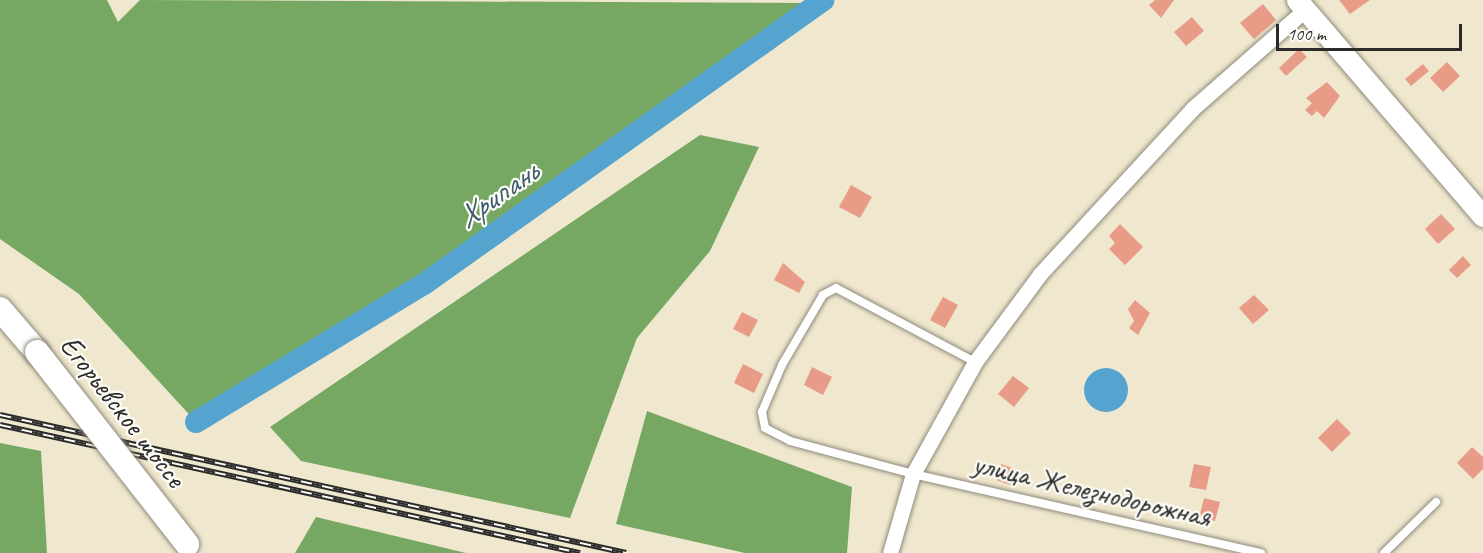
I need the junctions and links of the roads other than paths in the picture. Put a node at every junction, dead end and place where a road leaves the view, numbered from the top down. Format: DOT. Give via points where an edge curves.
graph roads {
  1 [pos="1301,5"];
  2 [pos="1483,216"];
  3 [pos="0,309"];
  4 [pos="975,362"];
  5 [pos="913,474"];
  6 [pos="1436,502"];
  7 [pos="190,549"];
  8 [pos="890,553"];
  9 [pos="1261,553"];
  10 [pos="1384,553"];
  1 -- 2 [label="main road"];
  1 -- 4 [label="street" via="1185,117 1061,250"];
  3 -- 7 [label="main road, Егорьевское шоссе, bridge"];
  4 -- 5 [label="street"];
  4 -- 5 [label="lane, улица Железнодорожная" via="836,288 823,295 782,365 762,412 765,428 790,441"];
  5 -- 8 [label="street"];
  5 -- 9 [label="lane, улица Железнодорожная"];
  6 -- 10 [label="lane"];
}
